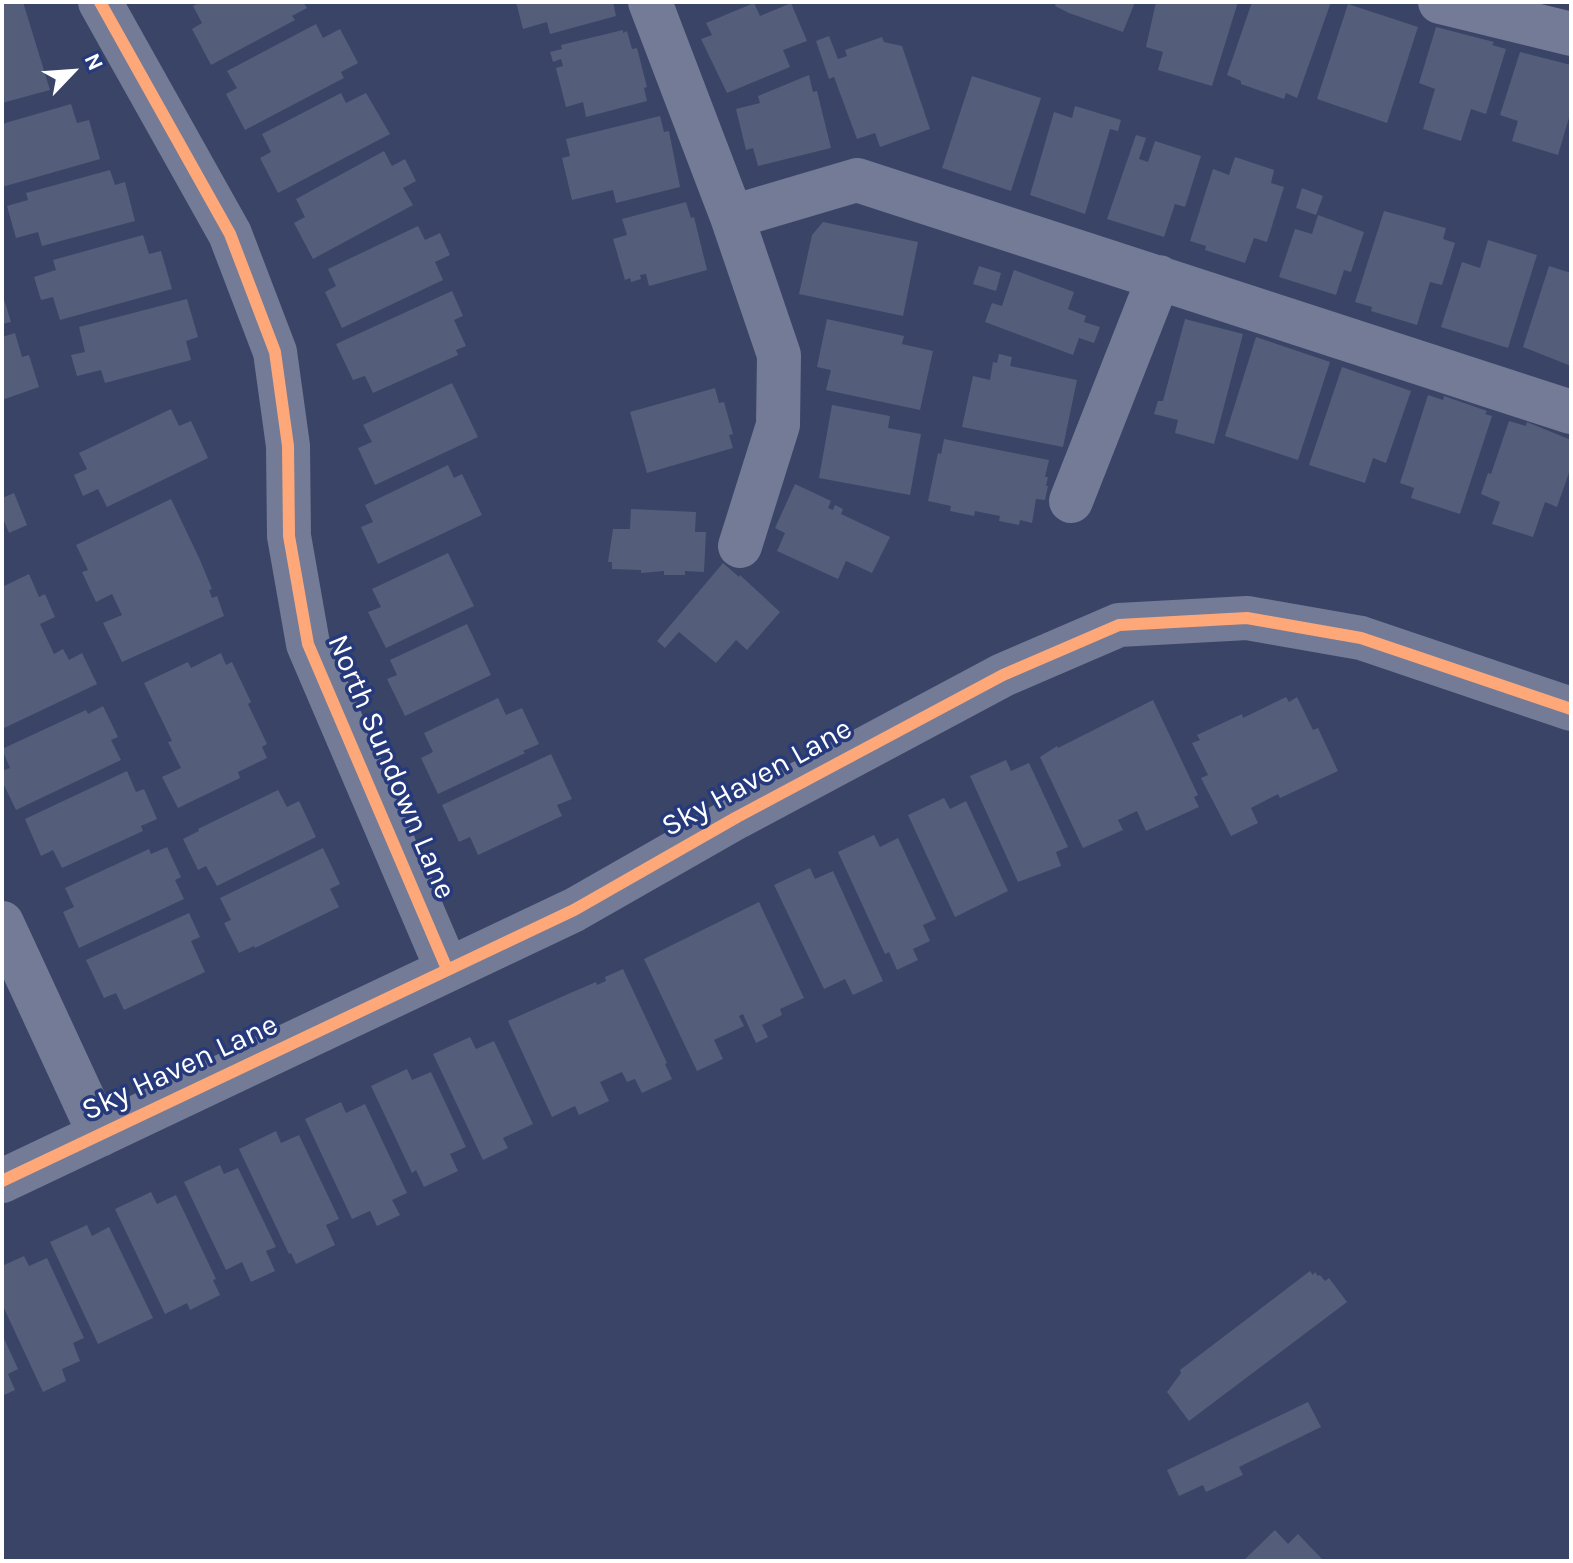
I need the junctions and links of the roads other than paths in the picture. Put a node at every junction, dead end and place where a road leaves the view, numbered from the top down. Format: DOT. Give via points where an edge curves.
graph roads {
  1 [pos="100,2"];
  2 [pos="650,2"];
  3 [pos="1440,2"];
  4 [pos="1571,34"];
  5 [pos="732,217"];
  6 [pos="1159,277"];
  7 [pos="1571,412"];
  8 [pos="1071,501"];
  9 [pos="740,546"];
  10 [pos="1571,709"];
  11 [pos="2,923"];
  12 [pos="447,969"];
  13 [pos="100,1135"];
  14 [pos="2,1181"];
  1 -- 12 [label="street, North Sundown Lane" via="230,234 275,352 288,446 289,536 308,644"];
  2 -- 5 [label="street"];
  3 -- 4 [label="street"];
  5 -- 6 [label="street" via="857,180"];
  5 -- 9 [label="street" via="779,355 778,425"];
  6 -- 7 [label="street"];
  6 -- 8 [label="street"];
  10 -- 12 [label="street, Sky Haven Lane" via="1361,638 1247,618 1119,625 1003,675 574,910"];
  11 -- 13 [label="street"];
  12 -- 13 [label="street, Sky Haven Lane"];
  13 -- 14 [label="street, Sky Haven Lane"];
}
